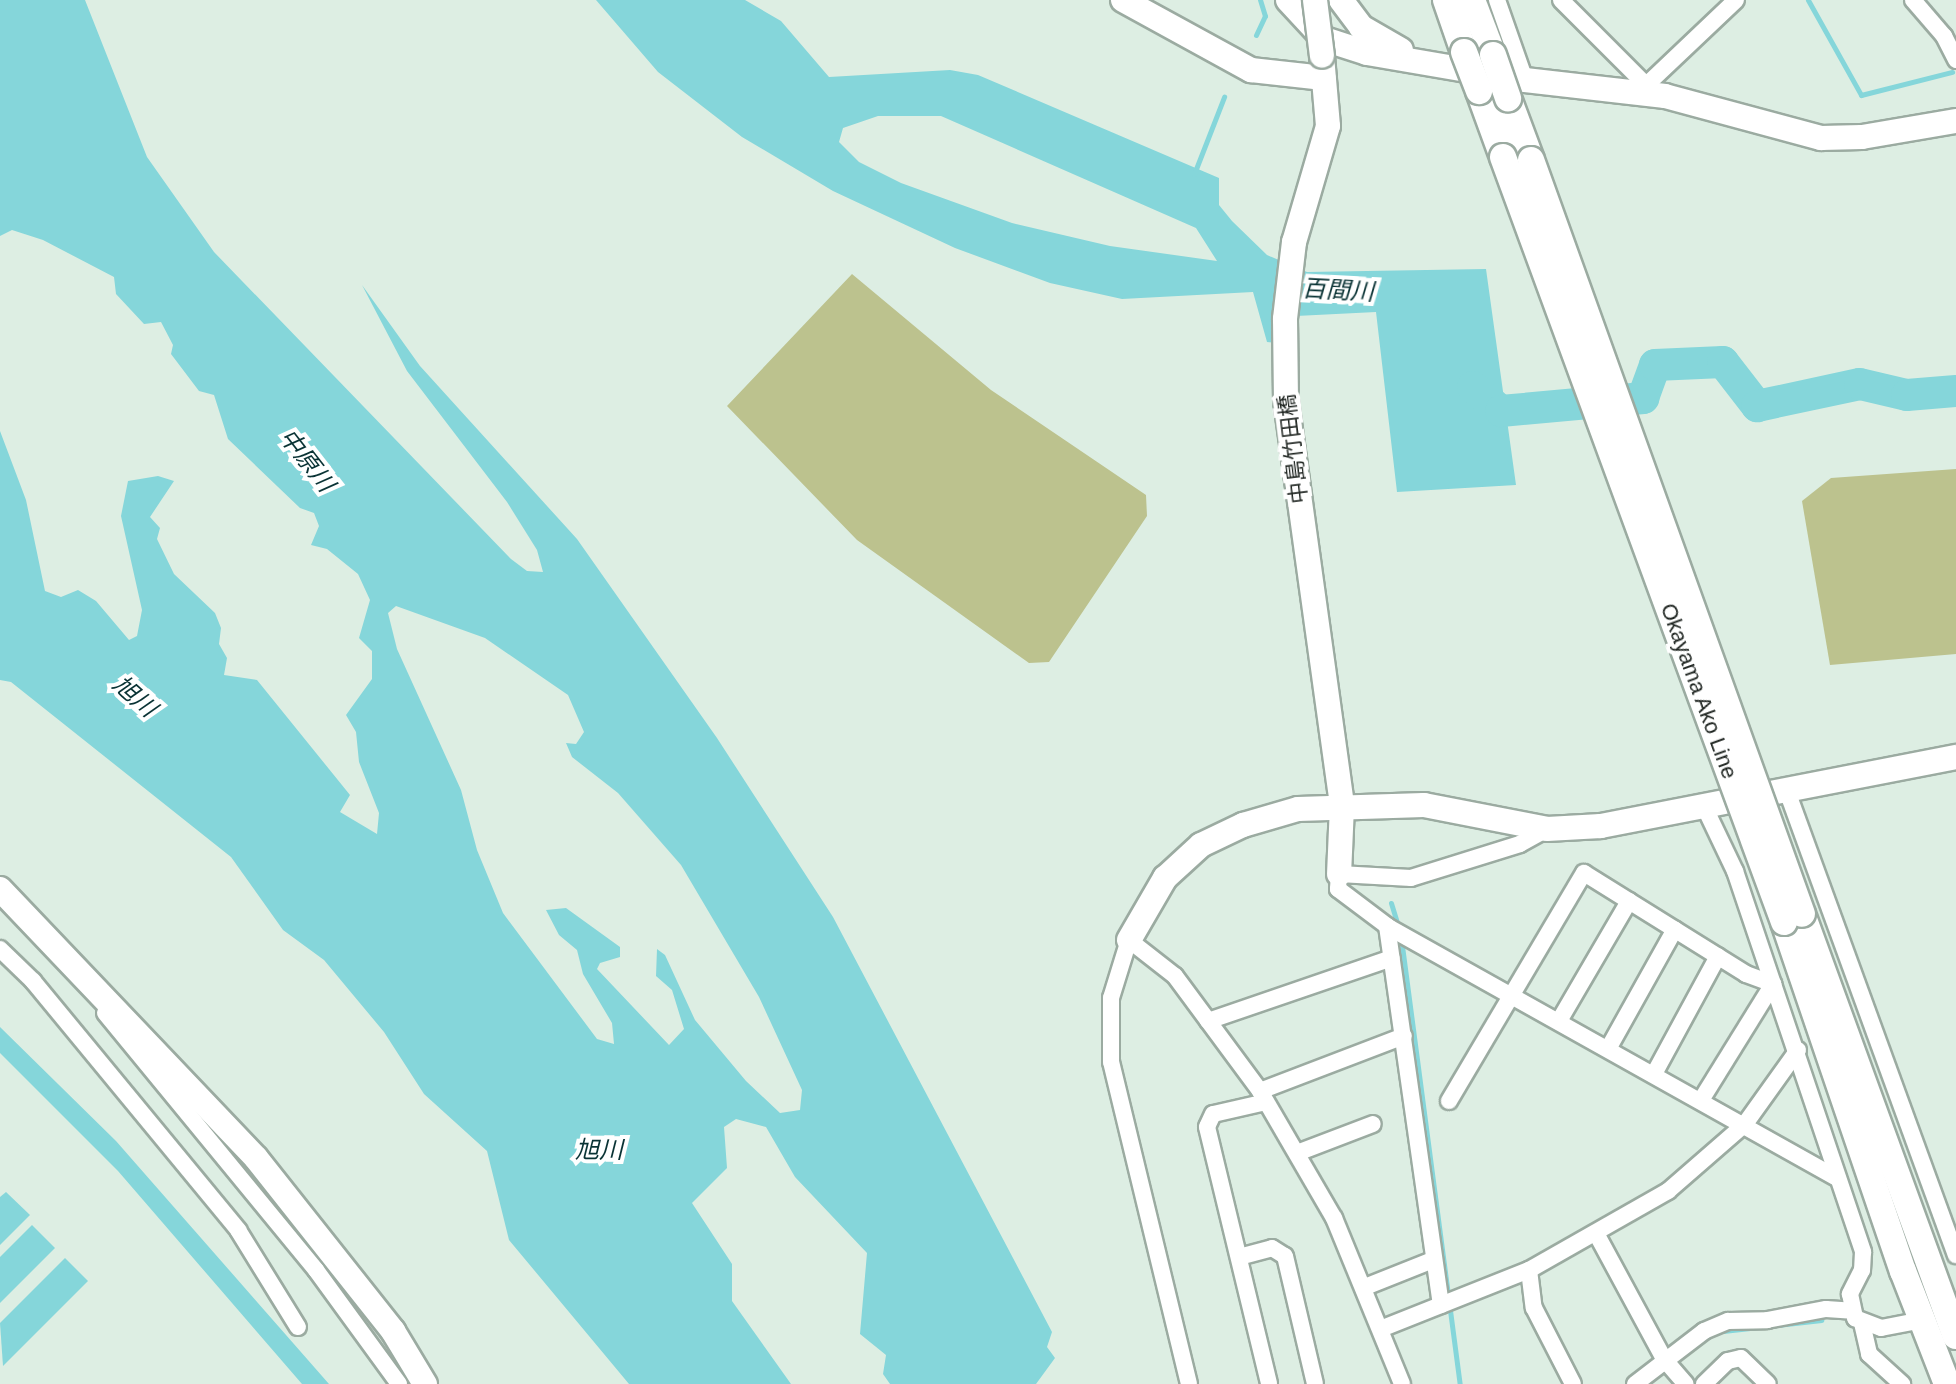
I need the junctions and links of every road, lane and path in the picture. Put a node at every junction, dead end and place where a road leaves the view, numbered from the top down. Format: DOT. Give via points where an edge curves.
graph roads {
  1 [pos="1123,0"];
  2 [pos="1288,0"];
  3 [pos="1315,0"];
  4 [pos="1341,0"];
  5 [pos="1446,0"];
  6 [pos="1472,0"];
  7 [pos="1497,0"];
  8 [pos="1561,0"];
  9 [pos="1710,0"];
  10 [pos="1736,0"];
  11 [pos="1913,0"];
  12 [pos="1722,12"];
  13 [pos="1950,32"];
  14 [pos="1956,60"];
  15 [pos="1434,63"];
  16 [pos="1323,67"];
  17 [pos="1517,89"];
  18 [pos="1642,89"];
  19 [pos="1956,121"];
  20 [pos="1956,757"];
  21 [pos="1787,791"];
  22 [pos="1342,806"];
  23 [pos="1704,806"];
  24 [pos="1547,829"];
  25 [pos="1339,874"];
  26 [pos="0,889"];
  27 [pos="1629,901"];
  28 [pos="1793,918"];
  29 [pos="1389,927"];
  30 [pos="1675,929"];
  31 [pos="1129,940"];
  32 [pos="0,949"];
  33 [pos="1718,956"];
  34 [pos="1392,958"];
  35 [pos="1773,984"];
  36 [pos="1515,997"];
  37 [pos="106,1001"];
  38 [pos="1208,1021"];
  39 [pos="1559,1021"];
  40 [pos="1404,1036"];
  41 [pos="1608,1049"];
  42 [pos="1798,1050"];
  43 [pos="1654,1074"];
  44 [pos="1263,1096"];
  45 [pos="1701,1100"];
  46 [pos="1449,1101"];
  47 [pos="1373,1124"];
  48 [pos="1745,1124"];
  49 [pos="1297,1153"];
  50 [pos="1835,1177"];
  51 [pos="1597,1235"];
  52 [pos="1956,1255"];
  53 [pos="1239,1257"];
  54 [pos="1433,1260"];
  55 [pos="1529,1270"];
  56 [pos="1365,1287"];
  57 [pos="1446,1303"];
  58 [pos="1857,1317"];
  59 [pos="1946,1321"];
  60 [pos="298,1327"];
  61 [pos="1383,1328"];
  62 [pos="1666,1362"];
  63 [pos="1566,1382"];
  64 [pos="399,1384"];
  65 [pos="425,1384"];
  66 [pos="1189,1384"];
  67 [pos="1269,1384"];
  68 [pos="1315,1384"];
  69 [pos="1402,1384"];
  70 [pos="1635,1384"];
  71 [pos="1686,1384"];
  72 [pos="1704,1384"];
  73 [pos="1768,1384"];
  74 [pos="1902,1384"];
  75 [pos="1947,1384"];
  1 -- 16 [label="street" via="1251,70"];
  2 -- 15 [label="street" via="1324,39 1367,53"];
  3 -- 16 [label="street, bridge"];
  4 -- 15 [label="street" via="1348,15 1380,41"];
  5 -- 28 [label="main road, Okayama Ako Line, bridge"];
  6 -- 17 [label="main road, Okayama Ako Line, bridge" via="1493,55"];
  7 -- 17 [label="street"];
  8 -- 18 [label="street"];
  9 -- 12 [label="street"];
  10 -- 12 [label="street"];
  11 -- 13 [label="street"];
  12 -- 18 [label="street"];
  13 -- 14 [label="street"];
  15 -- 17 [label="street"];
  16 -- 22 [label="street, 中島竹田橋" via="1328,126 1294,242 1286,401"];
  17 -- 18 [label="street"];
  17 -- 28 [label="main road, Okayama Ako Line, bridge" via="1531,160"];
  18 -- 19 [label="street" via="1821,138 1862,137"];
  20 -- 21 [label="street"];
  21 -- 23 [label="street"];
  21 -- 52 [label="street"];
  22 -- 24 [label="street" via="1424,805"];
  22 -- 25 [label="street, 中島竹田橋"];
  22 -- 31 [label="street" via="1271,817 1201,845 1165,878"];
  23 -- 24 [label="street" via="1601,826"];
  23 -- 35 [label="street" via="1735,871"];
  24 -- 25 [label="street" via="1520,844 1411,878"];
  25 -- 29 [label="street" via="1338,889"];
  26 -- 37 [label="street"];
  27 -- 30 [label="street"];
  27 -- 36 [label="street" via="1584,873"];
  27 -- 39 [label="street"];
  28 -- 59 [label="main road, Okayama Ako Line"];
  29 -- 34 [label="street"];
  29 -- 36 [label="street"];
  30 -- 33 [label="street"];
  30 -- 41 [label="street"];
  31 -- 38 [label="street" via="1175,976"];
  31 -- 66 [label="street" via="1111,998 1111,1062"];
  32 -- 60 [label="street" via="33,981 238,1230"];
  33 -- 35 [label="street"];
  33 -- 43 [label="street"];
  34 -- 38 [label="street"];
  34 -- 40 [label="street"];
  35 -- 42 [label="street"];
  35 -- 45 [label="street"];
  36 -- 39 [label="street"];
  36 -- 46 [label="street"];
  37 -- 64 [label="street" via="105,1014 316,1270"];
  37 -- 65 [label="street" via="256,1158 393,1331"];
  38 -- 44 [label="street"];
  39 -- 41 [label="street"];
  40 -- 44 [label="street"];
  40 -- 54 [label="street"];
  41 -- 43 [label="street"];
  42 -- 48 [label="street"];
  42 -- 50 [label="street"];
  43 -- 45 [label="street"];
  44 -- 49 [label="street"];
  44 -- 53 [label="street" via="1213,1114 1207,1127"];
  45 -- 48 [label="street"];
  47 -- 49 [label="street"];
  48 -- 50 [label="street"];
  48 -- 51 [label="street" via="1668,1191"];
  49 -- 56 [label="street"];
  50 -- 58 [label="street" via="1863,1252 1862,1270 1850,1294"];
  51 -- 55 [label="street"];
  51 -- 62 [label="street"];
  53 -- 67 [label="street"];
  53 -- 68 [label="street" via="1272,1248 1285,1256"];
  54 -- 56 [label="street"];
  54 -- 57 [label="street"];
  55 -- 57 [label="street"];
  55 -- 63 [label="street" via="1534,1308"];
  56 -- 61 [label="street"];
  57 -- 61 [label="street"];
  58 -- 59 [label="street" via="1881,1328"];
  58 -- 62 [label="street" via="1826,1309 1728,1321"];
  58 -- 74 [label="street" via="1869,1354"];
  59 -- 75 [label="main road, Okayama Ako Line"];
  61 -- 69 [label="street"];
  62 -- 70 [label="street"];
  62 -- 71 [label="street"];
  72 -- 73 [label="street" via="1728,1361 1741,1358"];
}
